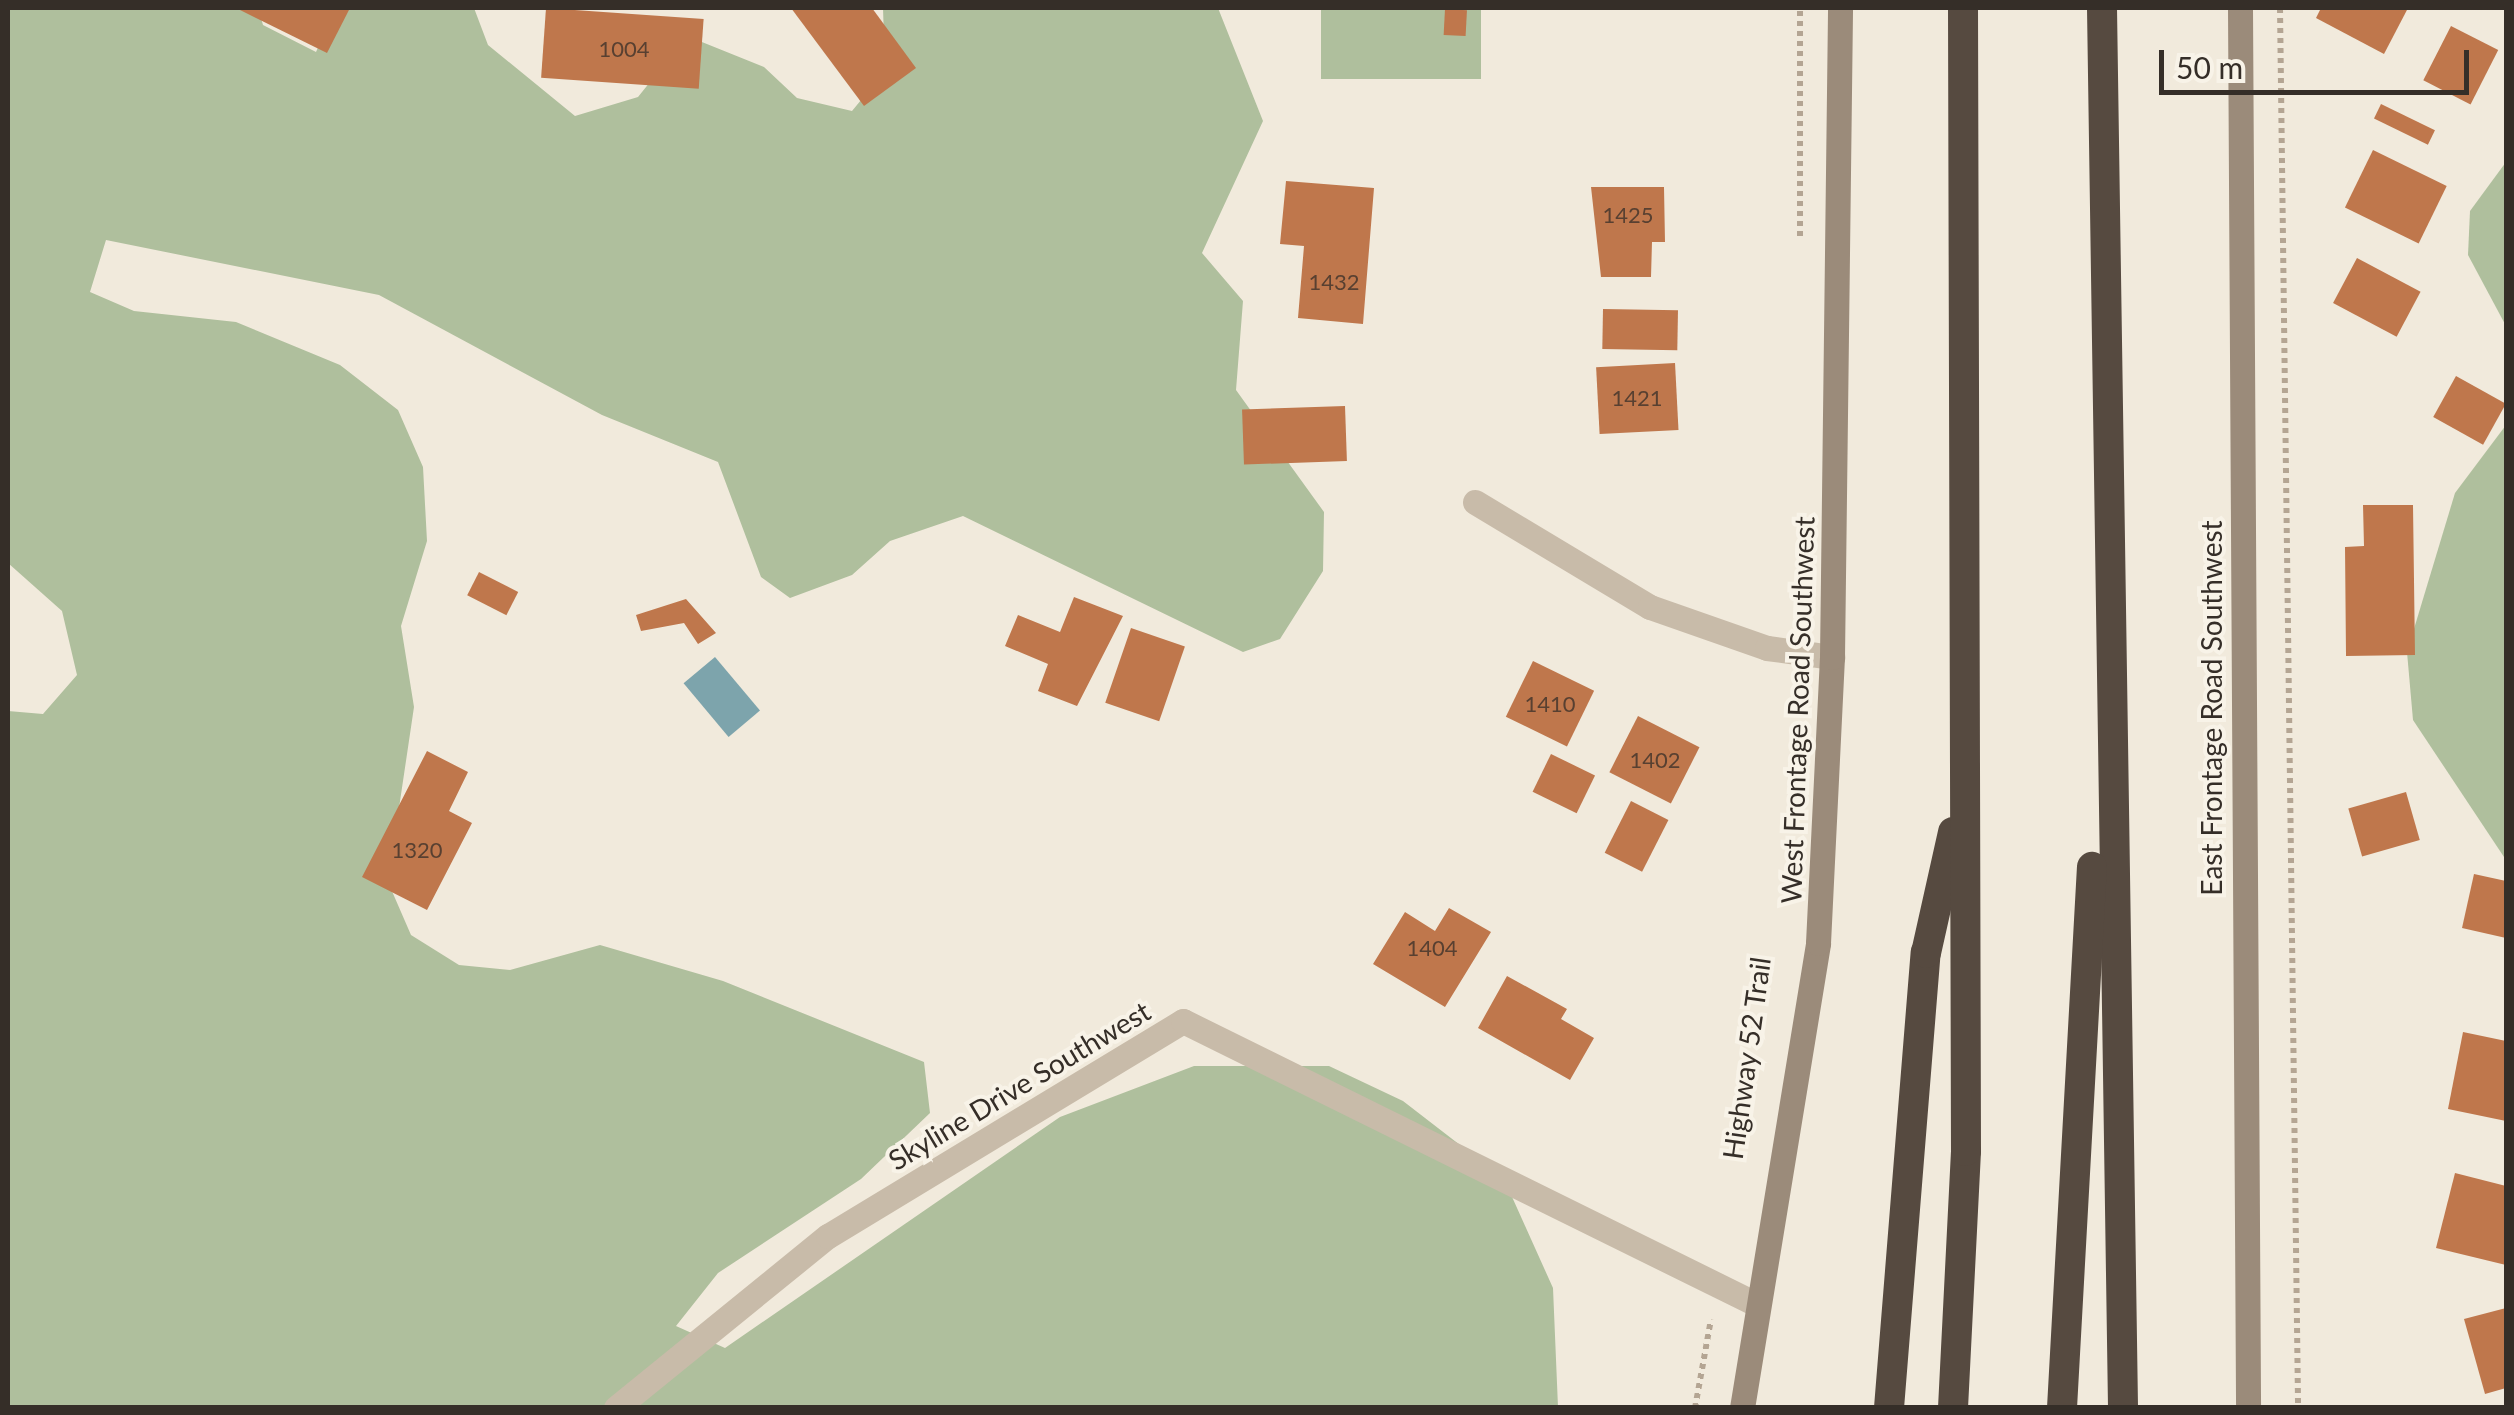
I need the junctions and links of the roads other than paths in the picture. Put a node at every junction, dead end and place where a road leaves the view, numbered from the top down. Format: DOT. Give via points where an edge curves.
graph roads {
  1 [pos="1840,8"];
  2 [pos="1963,8"];
  3 [pos="2102,8"];
  4 [pos="2240,8"];
  5 [pos="1475,502"];
  6 [pos="2104,639"];
  7 [pos="1832,657"];
  8 [pos="1964,781"];
  9 [pos="1758,1305"];
  10 [pos="616,1408"];
  11 [pos="1742,1408"];
  12 [pos="1889,1408"];
  13 [pos="1952,1408"];
  14 [pos="2062,1408"];
  15 [pos="2123,1408"];
  16 [pos="2248,1408"];
  1 -- 7 [label="street, West Frontage Road Southwest"];
  2 -- 8 [label="highway"];
  3 -- 6 [label="highway"];
  4 -- 16 [label="street, East Frontage Road Southwest"];
  5 -- 7 [label="street" via="1650,607 1767,648"];
  6 -- 14 [label="highway"];
  6 -- 15 [label="highway"];
  7 -- 9 [label="street, West Frontage Road Southwest" via="1809,1038"];
  8 -- 12 [label="highway" via="1926,954"];
  8 -- 13 [label="highway" via="1966,1152"];
  9 -- 10 [label="street, Skyline Drive Southwest" via="1183,1021 828,1236"];
  9 -- 11 [label="street, West Frontage Road Southwest"];
}
